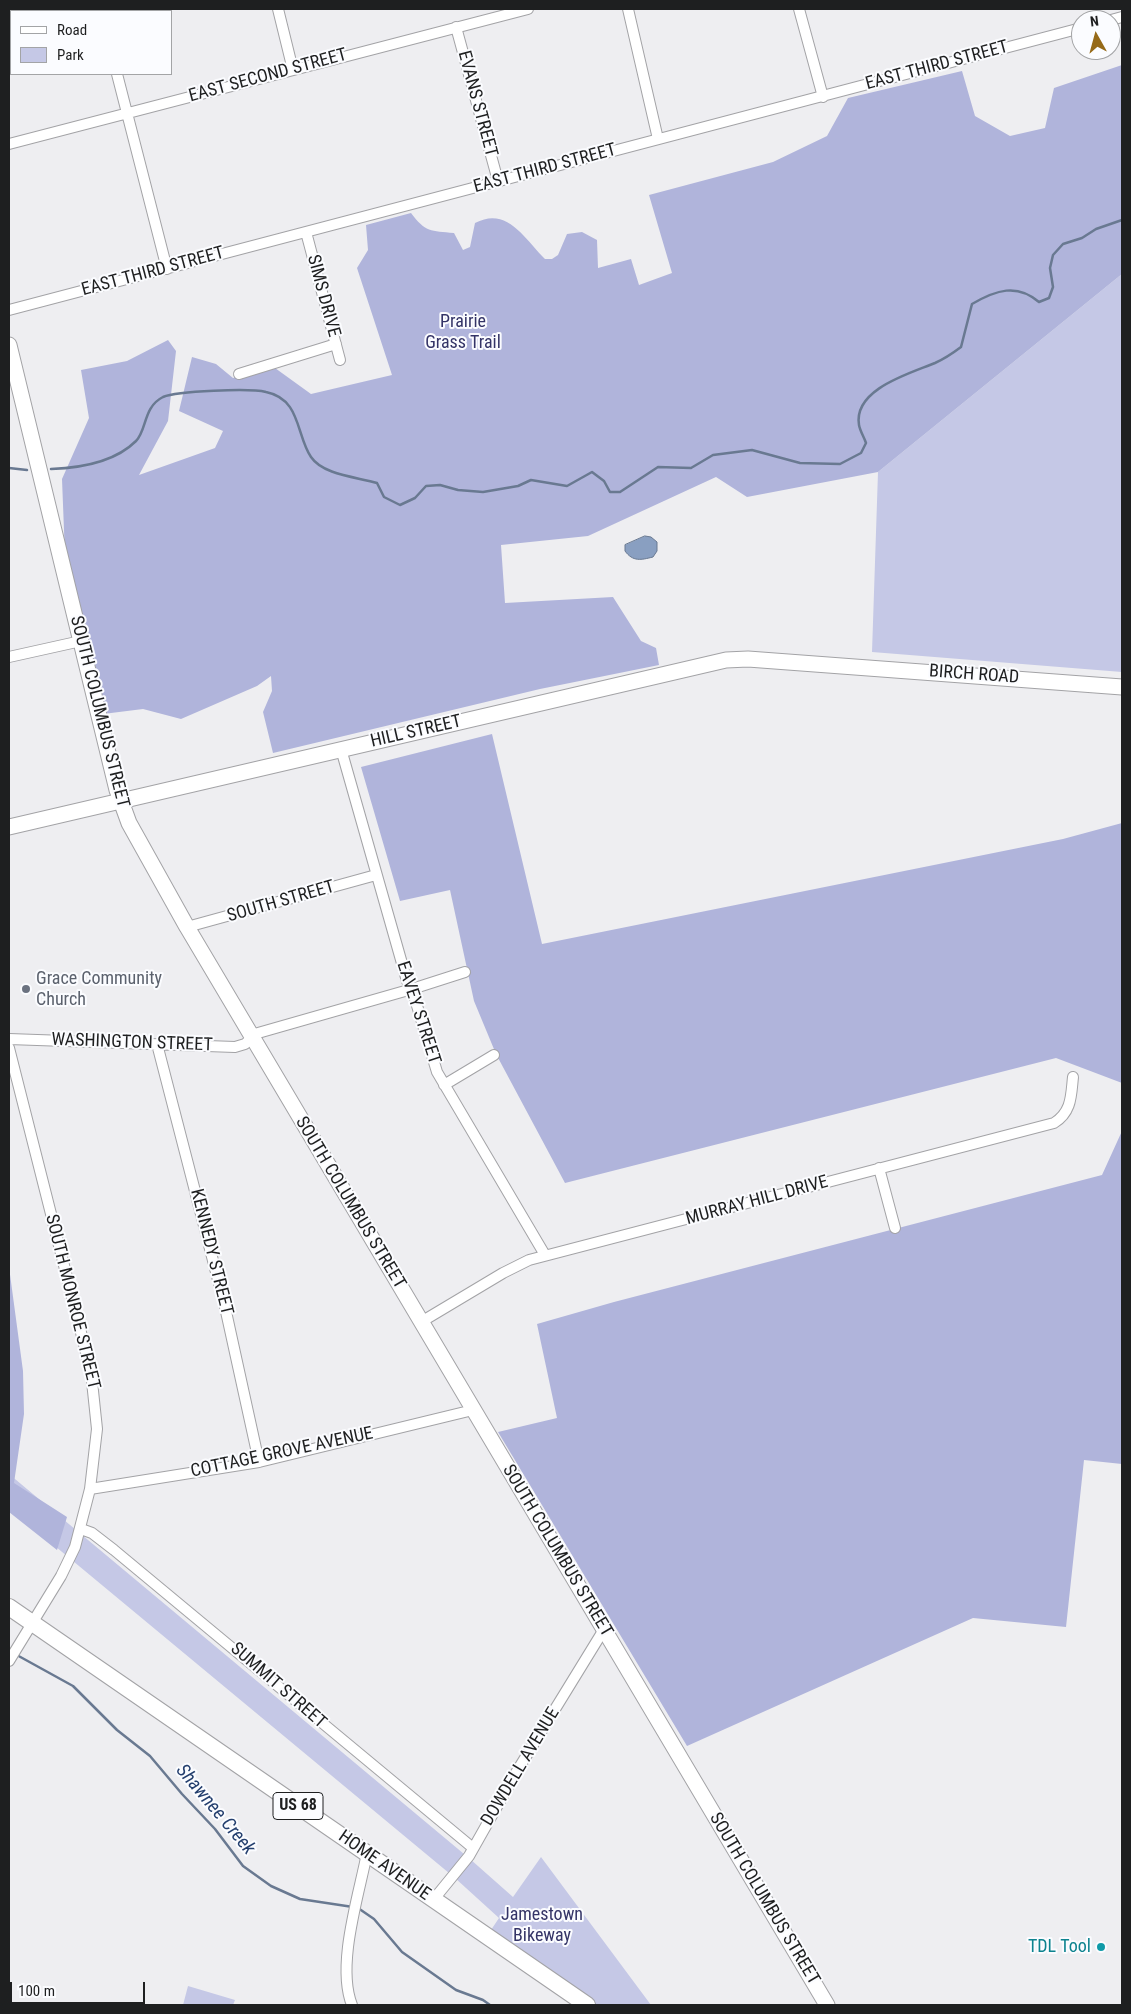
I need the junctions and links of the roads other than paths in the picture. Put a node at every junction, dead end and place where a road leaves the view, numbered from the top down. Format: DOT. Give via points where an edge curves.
graph roads {
  1 [pos="278,9"];
  2 [pos="528,9"];
  3 [pos="628,9"];
  4 [pos="799,9"];
  5 [pos="456,27"];
  6 [pos="1071,31"];
  7 [pos="293,70"];
  8 [pos="117,75"];
  9 [pos="823,97"];
  10 [pos="128,113"];
  11 [pos="658,138"];
  12 [pos="9,144"];
  13 [pos="498,181"];
  14 [pos="306,232"];
  15 [pos="167,269"];
  16 [pos="9,310"];
  17 [pos="336,344"];
  18 [pos="9,345"];
  19 [pos="340,360"];
  20 [pos="239,374"];
  21 [pos="81,641"];
  22 [pos="9,657"];
  23 [pos="825,664"];
  24 [pos="1122,687"];
  25 [pos="340,749"];
  26 [pos="120,801"];
  27 [pos="9,827"];
  28 [pos="376,875"];
  29 [pos="187,927"];
  30 [pos="465,972"];
  31 [pos="412,989"];
  32 [pos="252,1036"];
  33 [pos="9,1039"];
  34 [pos="157,1044"];
  35 [pos="9,1048"];
  36 [pos="494,1055"];
  37 [pos="1073,1077"];
  38 [pos="444,1085"];
  39 [pos="879,1168"];
  40 [pos="895,1228"];
  41 [pos="545,1255"];
  42 [pos="421,1322"];
  43 [pos="473,1410"];
  44 [pos="259,1462"];
  45 [pos="90,1489"];
  46 [pos="81,1529"];
  47 [pos="9,1607"];
  48 [pos="33,1624"];
  49 [pos="603,1631"];
  50 [pos="9,1661"];
  51 [pos="473,1848"];
  52 [pos="367,1853"];
  53 [pos="434,1900"];
  54 [pos="352,2005"];
  55 [pos="587,2005"];
  56 [pos="826,2005"];
  1 -- 7 [label="street"];
  2 -- 5 [label="street, EAST SECOND STREET"];
  3 -- 11 [label="street"];
  4 -- 9 [label="street"];
  5 -- 7 [label="street, EAST SECOND STREET"];
  5 -- 13 [label="street, EVANS STREET"];
  6 -- 9 [label="street, EAST THIRD STREET"];
  7 -- 10 [label="street, EAST SECOND STREET"];
  8 -- 10 [label="street"];
  9 -- 11 [label="street, EAST THIRD STREET"];
  10 -- 12 [label="street, EAST SECOND STREET"];
  10 -- 15 [label="street"];
  11 -- 13 [label="street, EAST THIRD STREET"];
  13 -- 14 [label="street, EAST THIRD STREET"];
  14 -- 15 [label="street, EAST THIRD STREET"];
  14 -- 17 [label="street, SIMS DRIVE"];
  15 -- 16 [label="street, EAST THIRD STREET"];
  17 -- 19 [label="street, SIMS DRIVE"];
  17 -- 20 [label="street"];
  18 -- 21 [label="street, SOUTH COLUMBUS STREET"];
  21 -- 22 [label="street"];
  21 -- 26 [label="street, SOUTH COLUMBUS STREET"];
  23 -- 24 [label="street, BIRCH ROAD"];
  23 -- 25 [label="street, HILL STREET" via="748,659 713,662"];
  25 -- 26 [label="street, HILL STREET"];
  25 -- 28 [label="street, EAVEY STREET"];
  26 -- 27 [label="street, HILL STREET"];
  26 -- 29 [label="street, SOUTH COLUMBUS STREET" via="128,823"];
  28 -- 29 [label="street, SOUTH STREET"];
  28 -- 31 [label="street, EAVEY STREET"];
  29 -- 32 [label="street, SOUTH COLUMBUS STREET"];
  30 -- 31 [label="street, WASHINGTON STREET"];
  31 -- 32 [label="street, WASHINGTON STREET"];
  31 -- 38 [label="street, EAVEY STREET" via="431,1055"];
  32 -- 34 [label="street, WASHINGTON STREET" via="245,1044 235,1047"];
  32 -- 42 [label="street, SOUTH COLUMBUS STREET"];
  33 -- 34 [label="street, WASHINGTON STREET"];
  34 -- 44 [label="street, KENNEDY STREET" via="225,1307"];
  35 -- 45 [label="street, SOUTH MONROE STREET" via="91,1372 97,1429"];
  36 -- 38 [label="street"];
  37 -- 39 [label="street, MURRAY HILL DRIVE" via="1069,1107 1054,1123"];
  38 -- 41 [label="street, EAVEY STREET"];
  39 -- 40 [label="street"];
  39 -- 41 [label="street, MURRAY HILL DRIVE"];
  41 -- 42 [label="street, MURRAY HILL DRIVE" via="503,1273"];
  42 -- 43 [label="street, SOUTH COLUMBUS STREET"];
  43 -- 44 [label="street, COTTAGE GROVE AVENUE"];
  43 -- 49 [label="street, SOUTH COLUMBUS STREET"];
  44 -- 45 [label="street, COTTAGE GROVE AVENUE"];
  45 -- 46 [label="street, SOUTH MONROE STREET"];
  46 -- 48 [label="street, SOUTH MONROE STREET" via="67,1565"];
  46 -- 51 [label="street, SUMMIT STREET" via="92,1533 114,1550"];
  47 -- 48 [label="main road, HOME AVENUE / US 68"];
  48 -- 50 [label="street, SOUTH MONROE STREET"];
  48 -- 52 [label="main road, HOME AVENUE / US 68"];
  49 -- 51 [label="street, DOWDELL AVENUE"];
  49 -- 56 [label="street, SOUTH COLUMBUS STREET"];
  51 -- 53 [label="street, DOWDELL AVENUE"];
  52 -- 53 [label="main road, HOME AVENUE / US 68"];
  52 -- 54 [label="street" via="346,1959"];
  53 -- 55 [label="main road, HOME AVENUE / US 68"];
}
